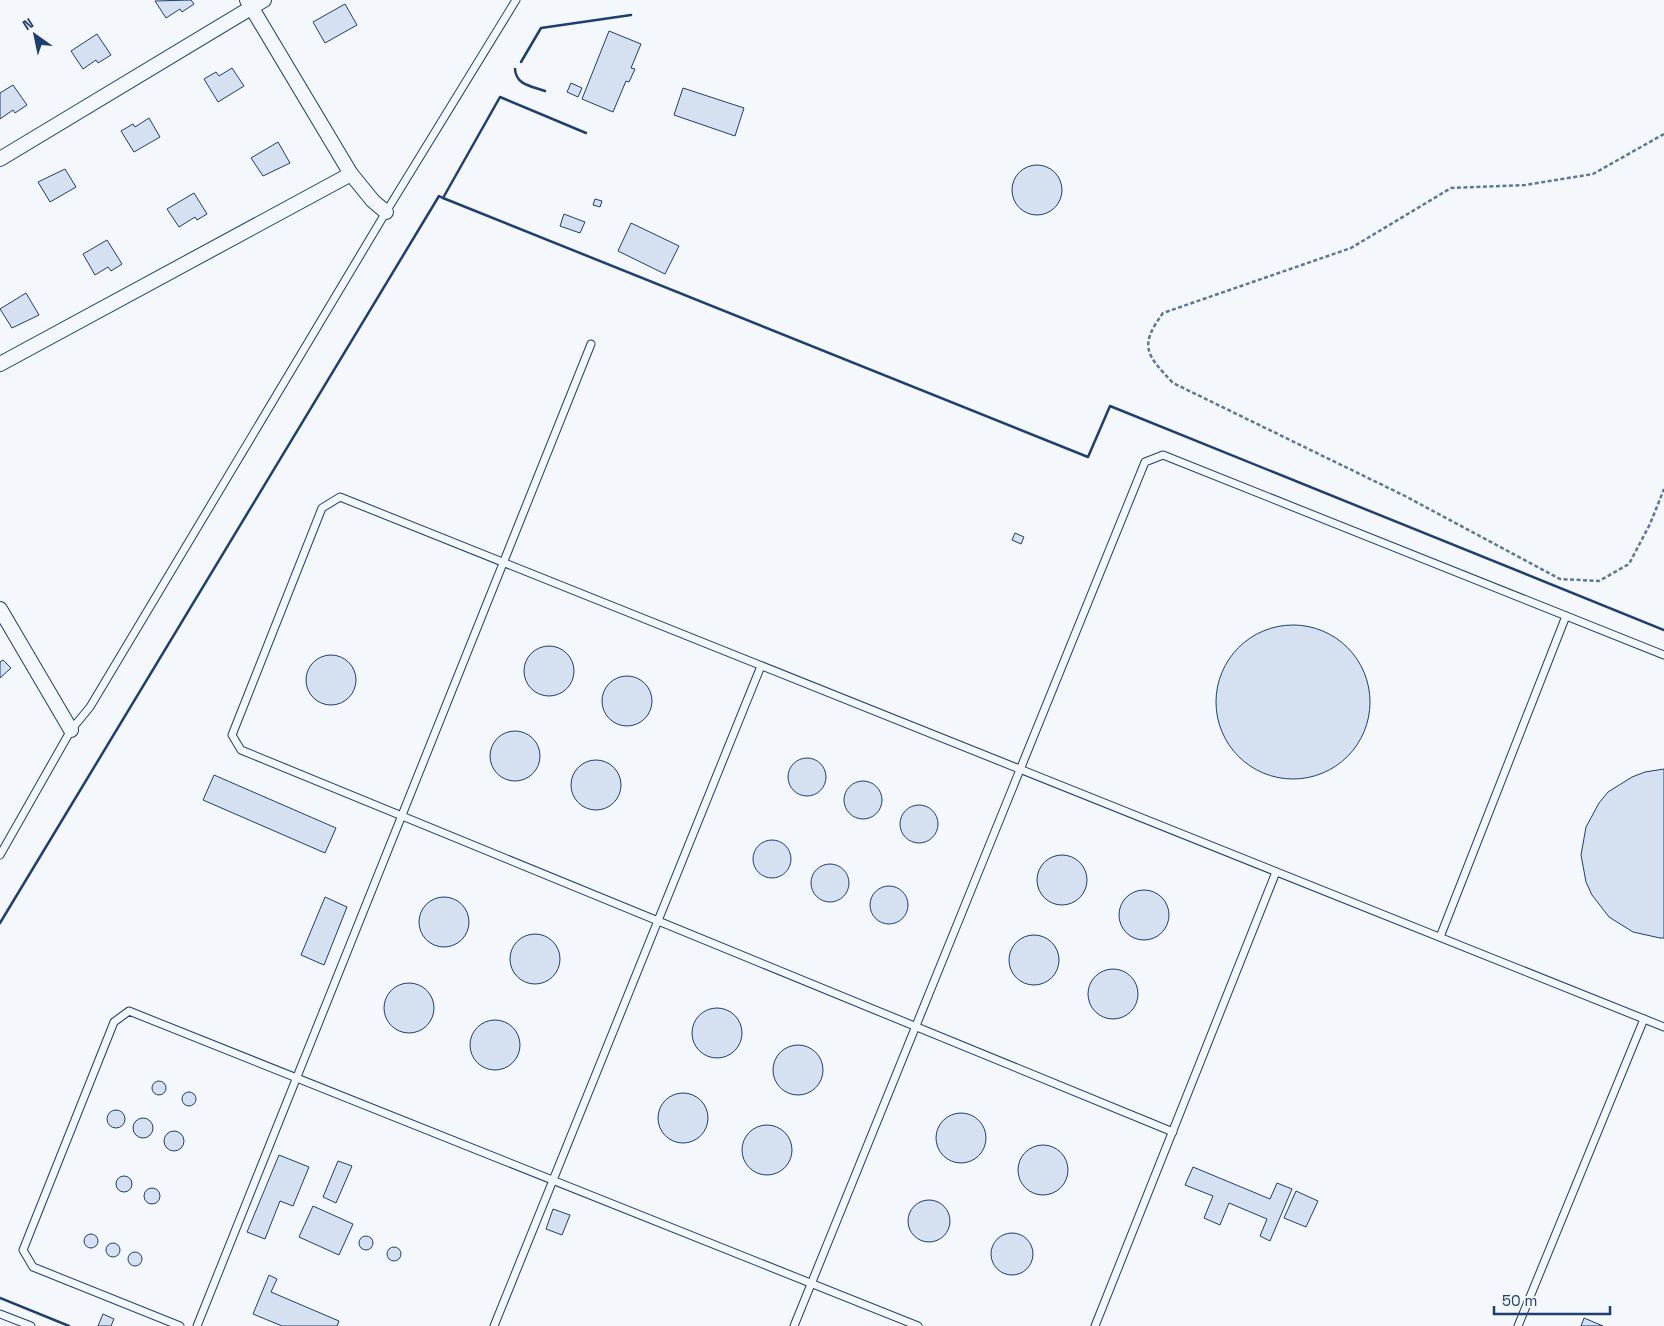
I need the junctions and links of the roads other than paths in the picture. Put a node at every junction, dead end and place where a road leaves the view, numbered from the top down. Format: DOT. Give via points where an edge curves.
graph roads {
  1 [pos="516,0"];
  2 [pos="254,2"];
  3 [pos="0,159"];
  4 [pos="351,174"];
  5 [pos="386,212"];
  6 [pos="591,344"];
  7 [pos="0,364"];
  8 [pos="503,562"];
  9 [pos="0,609"];
  10 [pos="1566,616"];
  11 [pos="1664,655"];
  12 [pos="761,666"];
  13 [pos="71,730"];
  14 [pos="1020,769"];
  15 [pos="401,816"];
  16 [pos="0,856"];
  17 [pos="1276,872"];
  18 [pos="658,921"];
  19 [pos="1440,938"];
  20 [pos="1644,1019"];
  21 [pos="915,1027"];
  22 [pos="1664,1027"];
  23 [pos="296,1078"];
  24 [pos="1173,1132"];
  25 [pos="553,1180"];
  26 [pos="811,1284"];
  27 [pos="0,1314"];
  28 [pos="31,1326"];
  29 [pos="180,1326"];
  30 [pos="197,1326"];
  31 [pos="494,1326"];
  32 [pos="794,1326"];
  33 [pos="918,1326"];
  34 [pos="1095,1326"];
  35 [pos="1518,1326"];
  1 -- 5 [label="lane"];
  2 -- 3 [label="street"];
  2 -- 4 [label="street"];
  4 -- 5 [label="street"];
  4 -- 7 [label="street"];
  5 -- 13 [label="lane" via="90,707"];
  6 -- 8 [label="lane"];
  8 -- 12 [label="lane"];
  8 -- 15 [label="lane"];
  8 -- 15 [label="lane" via="340,497 322,508 232,734 241,750"];
  9 -- 13 [label="street"];
  10 -- 11 [label="lane"];
  10 -- 14 [label="lane" via="1163,454 1146,462"];
  10 -- 19 [label="lane"];
  12 -- 14 [label="lane"];
  12 -- 18 [label="lane"];
  13 -- 16 [label="lane"];
  14 -- 17 [label="lane"];
  14 -- 21 [label="lane"];
  15 -- 18 [label="lane"];
  15 -- 23 [label="lane"];
  17 -- 19 [label="lane"];
  17 -- 24 [label="lane"];
  18 -- 21 [label="lane"];
  18 -- 25 [label="lane"];
  19 -- 20 [label="lane"];
  20 -- 22 [label="lane"];
  20 -- 35 [label="lane"];
  21 -- 24 [label="lane"];
  21 -- 26 [label="lane"];
  23 -- 25 [label="lane"];
  23 -- 29 [label="lane" via="130,1012 114,1022 23,1250 34,1267"];
  23 -- 30 [label="lane"];
  24 -- 34 [label="lane"];
  25 -- 26 [label="lane"];
  25 -- 31 [label="lane"];
  26 -- 32 [label="lane"];
  26 -- 33 [label="lane"];
  27 -- 28 [label="lane"];
}
